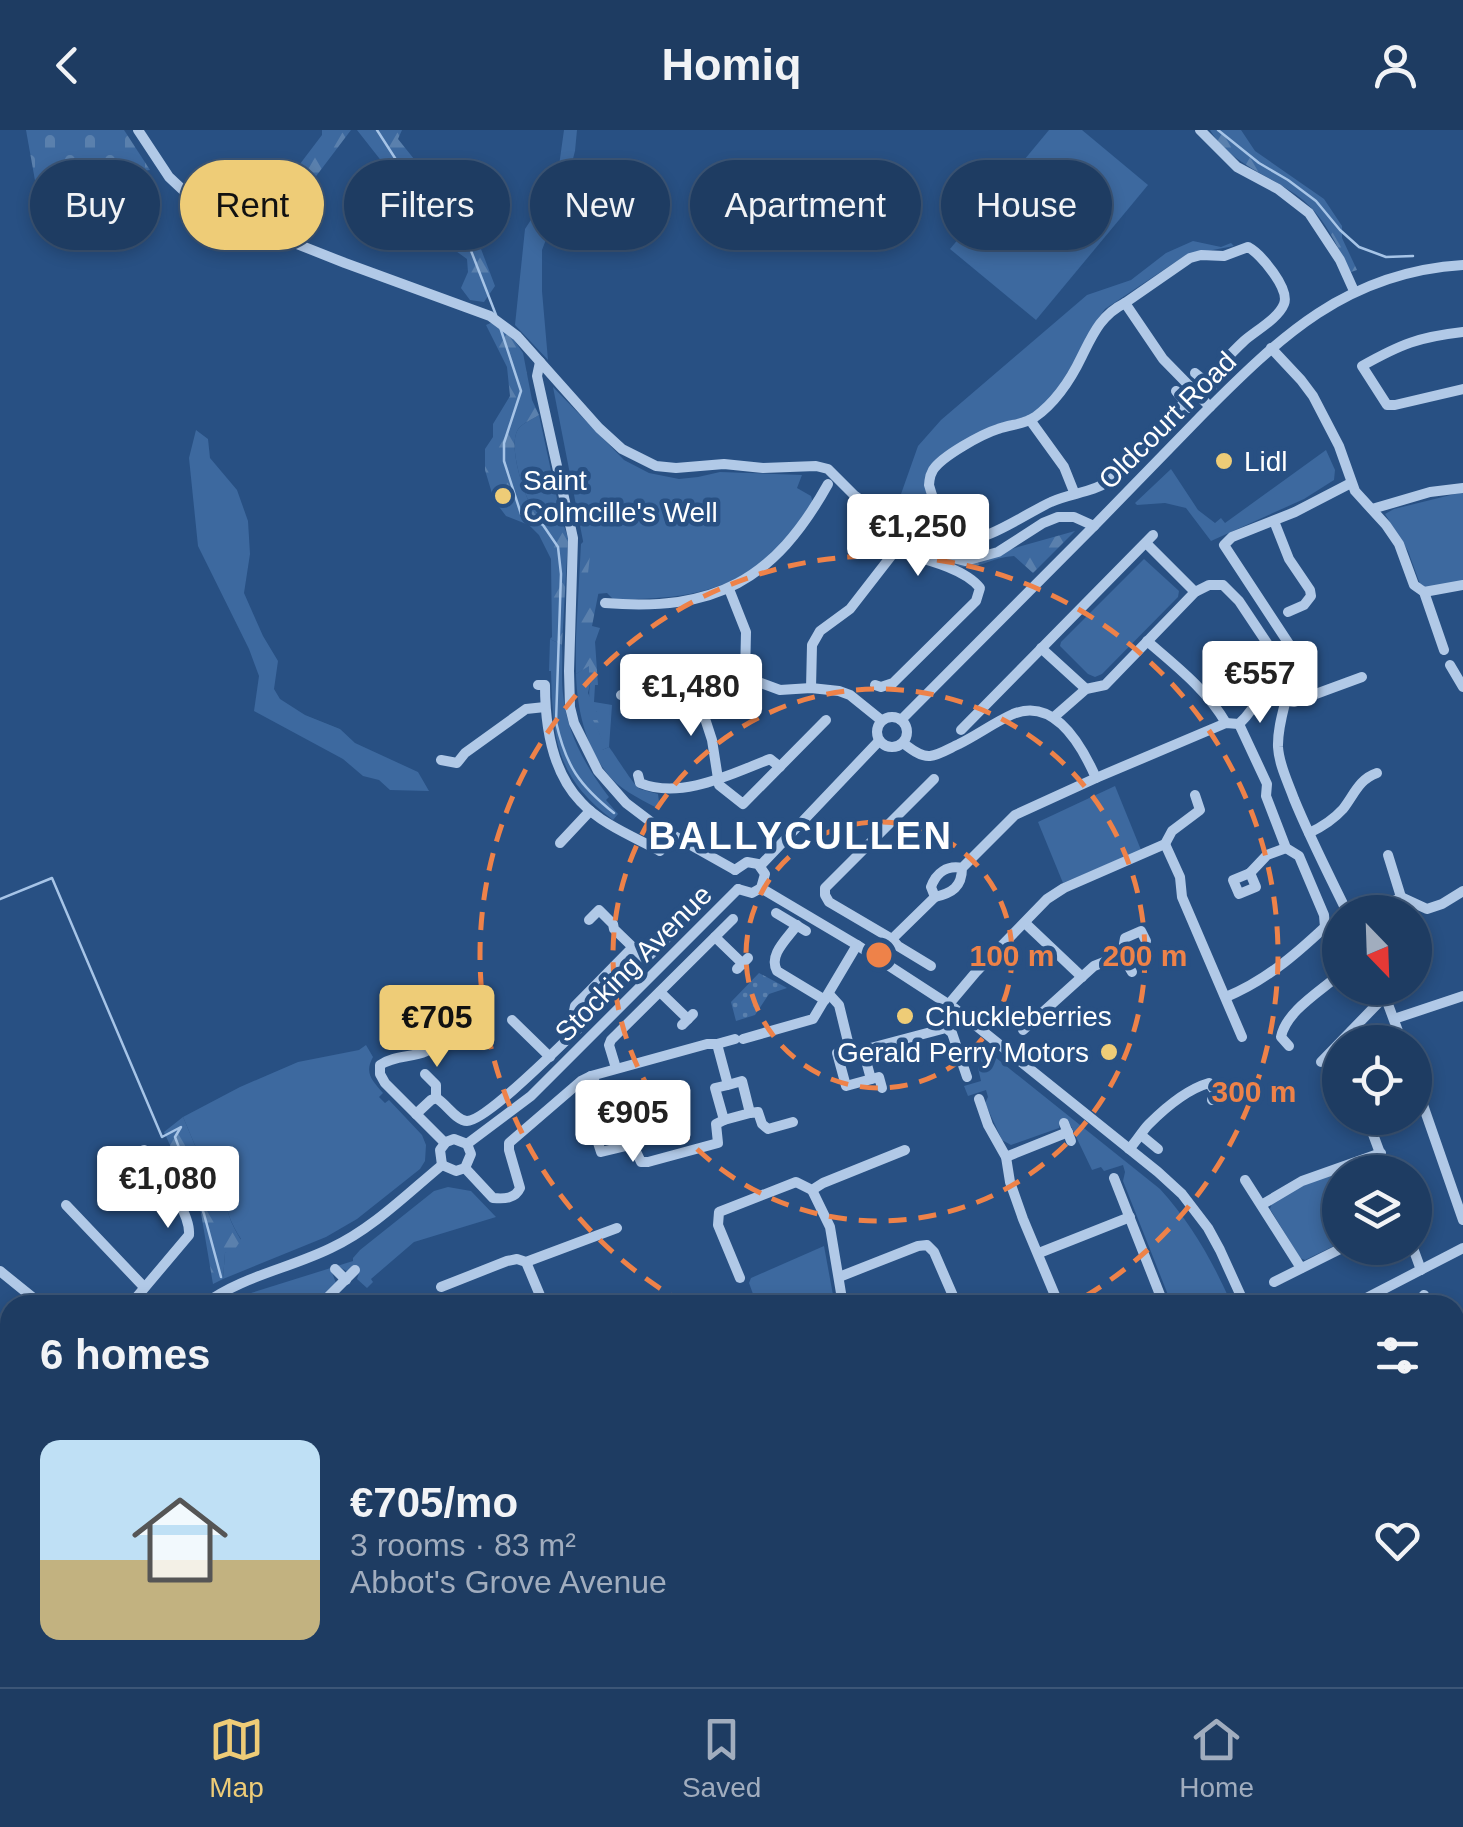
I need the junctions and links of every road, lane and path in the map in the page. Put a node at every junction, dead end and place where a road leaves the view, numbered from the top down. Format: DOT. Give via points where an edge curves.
graph roads {
  1 [pos="138,130"];
  2 [pos="1200,130"];
  3 [pos="1463,266"];
  4 [pos="1354,292"];
  5 [pos="1125,303"];
  6 [pos="1463,332"];
  7 [pos="1271,348"];
  8 [pos="543,365"];
  9 [pos="1204,380"];
  10 [pos="1463,389"];
  11 [pos="1176,391"];
  12 [pos="1210,408"];
  13 [pos="1030,420"];
  14 [pos="1351,483"];
  15 [pos="828,484"];
  16 [pos="1463,488"];
  17 [pos="1074,492"];
  18 [pos="1372,510"];
  19 [pos="1274,521"];
  20 [pos="1094,526"];
  21 [pos="1463,585"];
  22 [pos="980,588"];
  23 [pos="729,589"];
  24 [pos="1195,592"];
  25 [pos="1424,592"];
  26 [pos="994,596"];
  27 [pos="605,604"];
  28 [pos="1288,612"];
  29 [pos="1148,641"];
  30 [pos="1041,648"];
  31 [pos="1444,650"];
  32 [pos="1450,666"];
  33 [pos="746,677"];
  34 [pos="1362,677"];
  35 [pos="538,685"];
  36 [pos="875,686"];
  37 [pos="811,688"];
  38 [pos="1463,688"];
  39 [pos="1086,689"];
  40 [pos="696,691"];
  41 [pos="621,694"];
  42 [pos="1287,702"];
  43 [pos="545,707"];
  44 [pos="1054,717"];
  45 [pos="826,720"];
  46 [pos="881,720"];
  47 [pos="902,720"];
  48 [pos="1226,723"];
  49 [pos="1239,724"];
  50 [pos="961,730"];
  51 [pos="879,741"];
  52 [pos="903,743"];
  53 [pos="441,760"];
  54 [pos="780,767"];
  55 [pos="1377,772"];
  56 [pos="638,775"];
  57 [pos="1096,778"];
  58 [pos="716,779"];
  59 [pos="934,780"];
  60 [pos="1194,795"];
  61 [pos="590,811"];
  62 [pos="624,819"];
  63 [pos="1309,833"];
  64 [pos="560,843"];
  65 [pos="1165,844"];
  66 [pos="1286,848"];
  67 [pos="660,851"];
  68 [pos="1388,855"];
  69 [pos="760,866"];
  70 [pos="962,868"];
  71 [pos="736,870"];
  72 [pos="1250,873"];
  73 [pos="761,888"];
  74 [pos="738,890"];
  75 [pos="1463,891"];
  76 [pos="1339,895"];
  77 [pos="1401,895"];
  78 [pos="935,897"];
  79 [pos="1432,907"];
  80 [pos="776,913"];
  81 [pos="686,919"];
  82 [pos="733,919"];
  83 [pos="588,920"];
  84 [pos="1024,923"];
  85 [pos="715,936"];
  86 [pos="892,939"];
  87 [pos="1146,941"];
  88 [pos="858,945"];
  89 [pos="632,948"];
  90 [pos="1122,955"];
  91 [pos="743,964"];
  92 [pos="931,966"];
  93 [pos="1132,972"];
  94 [pos="1082,977"];
  95 [pos="1322,989"];
  96 [pos="660,992"];
  97 [pos="1463,996"];
  98 [pos="827,997"];
  99 [pos="1226,998"];
  100 [pos="949,1004"];
  101 [pos="1372,1005"];
  102 [pos="1389,1005"];
  103 [pos="688,1019"];
  104 [pos="1394,1019"];
  105 [pos="1396,1025"];
  106 [pos="502,1030"];
  107 [pos="1023,1030"];
  108 [pos="440,1037"];
  109 [pos="1242,1037"];
  110 [pos="717,1044"];
  111 [pos="1289,1046"];
  112 [pos="857,1050"];
  113 [pos="550,1056"];
  114 [pos="1321,1062"];
  115 [pos="616,1068"];
  116 [pos="425,1074"];
  117 [pos="591,1076"];
  118 [pos="966,1077"];
  119 [pos="871,1079"];
  120 [pos="728,1085"];
  121 [pos="882,1088"];
  122 [pos="436,1098"];
  123 [pos="979,1099"];
  124 [pos="1212,1100"];
  125 [pos="750,1112"];
  126 [pos="416,1114"];
  127 [pos="605,1116"];
  128 [pos="724,1120"];
  129 [pos="793,1122"];
  130 [pos="1432,1131"];
  131 [pos="1068,1132"];
  132 [pos="1141,1135"];
  133 [pos="1374,1135"];
  134 [pos="445,1143"];
  135 [pos="467,1144"];
  136 [pos="626,1146"];
  137 [pos="1158,1148"];
  138 [pos="1129,1149"];
  139 [pos="144,1150"];
  140 [pos="905,1150"];
  141 [pos="1380,1154"];
  142 [pos="1006,1157"];
  143 [pos="442,1164"];
  144 [pos="465,1168"];
  145 [pos="1114,1178"];
  146 [pos="1245,1180"];
  147 [pos="812,1190"];
  148 [pos="1262,1204"];
  149 [pos="66,1205"];
  150 [pos="1130,1217"];
  151 [pos="1463,1220"];
  152 [pos="617,1228"];
  153 [pos="1463,1248"];
  154 [pos="1039,1253"];
  155 [pos="1322,1258"];
  156 [pos="526,1262"];
  157 [pos="1419,1265"];
  158 [pos="335,1268"];
  159 [pos="1301,1268"];
  160 [pos="356,1270"];
  161 [pos="1421,1270"];
  162 [pos="0,1271"];
  163 [pos="839,1277"];
  164 [pos="740,1278"];
  165 [pos="346,1280"];
  166 [pos="1274,1282"];
  167 [pos="441,1287"];
  168 [pos="144,1288"];
  169 [pos="30,1295"];
  170 [pos="138,1295"];
  171 [pos="218,1295"];
  172 [pos="330,1295"];
  173 [pos="540,1295"];
  174 [pos="842,1295"];
  175 [pos="953,1295"];
  176 [pos="1055,1295"];
  177 [pos="1160,1295"];
  178 [pos="1240,1295"];
  179 [pos="1372,1295"];
  1 -- 8 [label="street, Oldcourt Road" via="169,177 216,212 490,316"];
  2 -- 4 [label="street" via="1237,167 1309,212"];
  3 -- 4 [label="street, Oldcourt Road" via="1416,272"];
  4 -- 7 [label="street, Oldcourt Road"];
  5 -- 9 [label="street" via="1190,258 1248,246 1257,252 1280,284 1284,306"];
  5 -- 12 [label="street" via="1163,359"];
  5 -- 13 [label="street" via="1098,324 1064,389"];
  6 -- 10 [label="street" via="1424,337 1362,366 1387,405"];
  7 -- 12 [label="street, Oldcourt Road"];
  7 -- 14 [label="street" via="1313,396"];
  8 -- 20 [label="street, Oldcourt Road" via="622,449 656,466 828,469 854,495 944,556 964,561 990,554 1058,517"];
  8 -- 62 [label="street" via="537,376 573,538 570,707"];
  11 -- 17 [label="street" via="1188,405 1109,481"];
  12 -- 20 [label="street, Oldcourt Road"];
  13 -- 17 [label="street"];
  13 -- 17 [label="street" via="997,429 934,468 929,485 948,532 970,540"];
  14 -- 18 [label="street"];
  14 -- 19 [label="street"];
  15 -- 23 [label="street" via="786,547"];
  16 -- 18 [label="street"];
  18 -- 25 [label="street"];
  19 -- 28 [label="street" via="1311,596"];
  19 -- 42 [label="street" via="1232,537 1225,548 1291,647"];
  20 -- 47 [label="street"];
  21 -- 25 [label="street"];
  22 -- 26 [label="street"];
  22 -- 36 [label="street" via="976,601 921,657 893,683"];
  22 -- 37 [label="street" via="948,567 894,551 850,608 820,631 812,645"];
  23 -- 27 [label="street" via="673,604"];
  23 -- 33 [label="street" via="746,632"];
  24 -- 29 [label="street"];
  24 -- 30 [label="street" via="1150,539"];
  24 -- 49 [label="street" via="1222,584 1273,652 1254,710"];
  25 -- 31 [label="street"];
  29 -- 39 [label="street" via="1105,685"];
  29 -- 48 [label="street" via="1214,702"];
  30 -- 39 [label="street"];
  30 -- 50 [label="street"];
  32 -- 38 [label="street"];
  33 -- 37 [label="street" via="780,690"];
  33 -- 40 [label="street"];
  34 -- 42 [label="street"];
  35 -- 43 [label="street" via="544,686"];
  37 -- 46 [label="street" via="850,695"];
  39 -- 44 [label="street"];
  40 -- 41 [label="street"];
  40 -- 58 [label="street"];
  42 -- 63 [label="street" via="1280,761"];
  43 -- 53 [label="street" via="526,708 457,763"];
  43 -- 61 [label="street" via="553,751"];
  44 -- 52 [label="street" via="1036,710 1011,715 929,756"];
  44 -- 57 [label="street" via="1085,751"];
  45 -- 54 [label="street"];
  46 -- 47 [label="street"];
  46 -- 51 [label="street"];
  47 -- 52 [label="street"];
  48 -- 49 [label="street"];
  48 -- 57 [label="street"];
  49 -- 66 [label="street"];
  51 -- 52 [label="street" via="888,747"];
  51 -- 69 [label="street"];
  54 -- 58 [label="street" via="770,759"];
  54 -- 58 [label="street" via="744,804"];
  55 -- 63 [label="street" via="1325,826"];
  56 -- 58 [label="street" via="640,783 664,794"];
  57 -- 70 [label="street" via="1014,816"];
  59 -- 86 [label="street" via="825,888 830,902"];
  60 -- 65 [label="street" via="1200,810"];
  61 -- 62 [label="street"];
  61 -- 64 [label="street"];
  62 -- 67 [label="street"];
  62 -- 71 [label="street" via="655,825"];
  63 -- 76 [label="street"];
  65 -- 84 [label="street" via="1064,888"];
  65 -- 99 [label="street"];
  66 -- 72 [label="street"];
  66 -- 99 [label="street" via="1299,856 1326,927 1261,980"];
  68 -- 77 [label="street"];
  69 -- 71 [label="street" via="747,862"];
  69 -- 73 [label="street"];
  70 -- 78 [label="street" via="954,890"];
  70 -- 78 [label="street" via="940,872 933,880"];
  71 -- 74 [label="street"];
  73 -- 74 [label="street" via="752,894"];
  73 -- 88 [label="street"];
  74 -- 135 [label="street, Stocking Avenue" via="531,1096"];
  75 -- 79 [label="street"];
  78 -- 86 [label="street"];
  80 -- 98 [label="street" via="801,928 774,957 777,971"];
  81 -- 89 [label="street" via="648,957"];
  82 -- 85 [label="street"];
  83 -- 89 [label="street" via="601,908"];
  84 -- 94 [label="street"];
  84 -- 100 [label="street"];
  85 -- 91 [label="street"];
  85 -- 96 [label="street"];
  86 -- 92 [label="street"];
  87 -- 90 [label="street" via="1141,931 1125,938"];
  88 -- 98 [label="street"];
  88 -- 100 [label="street"];
  89 -- 113 [label="street" via="576,1004 579,1026"];
  90 -- 93 [label="street"];
  90 -- 94 [label="street"];
  94 -- 107 [label="street"];
  95 -- 111 [label="street" via="1281,1030"];
  96 -- 103 [label="street"];
  96 -- 115 [label="street" via="612,1040"];
  97 -- 104 [label="street"];
  98 -- 110 [label="street" via="809,1021"];
  98 -- 112 [label="street" via="839,1005"];
  99 -- 109 [label="street"];
  100 -- 138 [label="street"];
  101 -- 114 [label="street"];
  102 -- 104 [label="street"];
  104 -- 105 [label="street"];
  106 -- 113 [label="street" via="514,1019"];
  108 -- 126 [label="street" via="426,1053 380,1066 386,1083"];
  110 -- 115 [label="street"];
  110 -- 120 [label="street"];
  112 -- 118 [label="street" via="946,1028"];
  112 -- 119 [label="street"];
  112 -- 119 [label="street" via="837,1053 846,1086"];
  113 -- 122 [label="street" via="470,1120"];
  115 -- 117 [label="street"];
  116 -- 122 [label="street" via="436,1085"];
  117 -- 127 [label="street"];
  117 -- 144 [label="street" via="509,1143 518,1193 493,1198"];
  119 -- 121 [label="street" via="879,1077"];
  120 -- 125 [label="street" via="742,1081"];
  120 -- 128 [label="street" via="716,1088"];
  122 -- 126 [label="street"];
  123 -- 142 [label="street"];
  124 -- 132 [label="street" via="1218,1096 1212,1086 1202,1084"];
  125 -- 128 [label="street"];
  125 -- 129 [label="street" via="758,1112 768,1129"];
  126 -- 134 [label="street"];
  127 -- 136 [label="street" via="616,1115"];
  127 -- 136 [label="street" via="591,1121 601,1152"];
  128 -- 136 [label="street" via="716,1124 718,1143 648,1162"];
  130 -- 151 [label="street"];
  131 -- 142 [label="street"];
  132 -- 137 [label="street"];
  132 -- 138 [label="street"];
  133 -- 141 [label="street"];
  134 -- 135 [label="street"];
  134 -- 143 [label="street"];
  135 -- 144 [label="street" via="471,1159"];
  138 -- 178 [label="street" via="1182,1194 1208,1228"];
  139 -- 168 [label="street" via="190,1225 186,1242"];
  140 -- 147 [label="street"];
  141 -- 148 [label="street" via="1302,1181"];
  142 -- 154 [label="street"];
  143 -- 144 [label="street"];
  143 -- 171 [label="street" via="336,1246"];
  145 -- 150 [label="street"];
  146 -- 148 [label="street"];
  147 -- 163 [label="street" via="830,1227"];
  147 -- 164 [label="street" via="796,1182 719,1212"];
  148 -- 159 [label="street"];
  149 -- 168 [label="street"];
  150 -- 154 [label="street"];
  150 -- 177 [label="street"];
  152 -- 156 [label="street"];
  153 -- 161 [label="street"];
  154 -- 176 [label="street"];
  155 -- 159 [label="street"];
  156 -- 167 [label="street" via="507,1261"];
  156 -- 173 [label="street"];
  157 -- 161 [label="street"];
  158 -- 165 [label="street"];
  159 -- 166 [label="street"];
  160 -- 165 [label="street"];
  161 -- 179 [label="street"];
  162 -- 169 [label="street"];
  163 -- 174 [label="street"];
  163 -- 175 [label="street" via="927,1245"];
  165 -- 172 [label="street"];
  168 -- 170 [label="street"];
}
